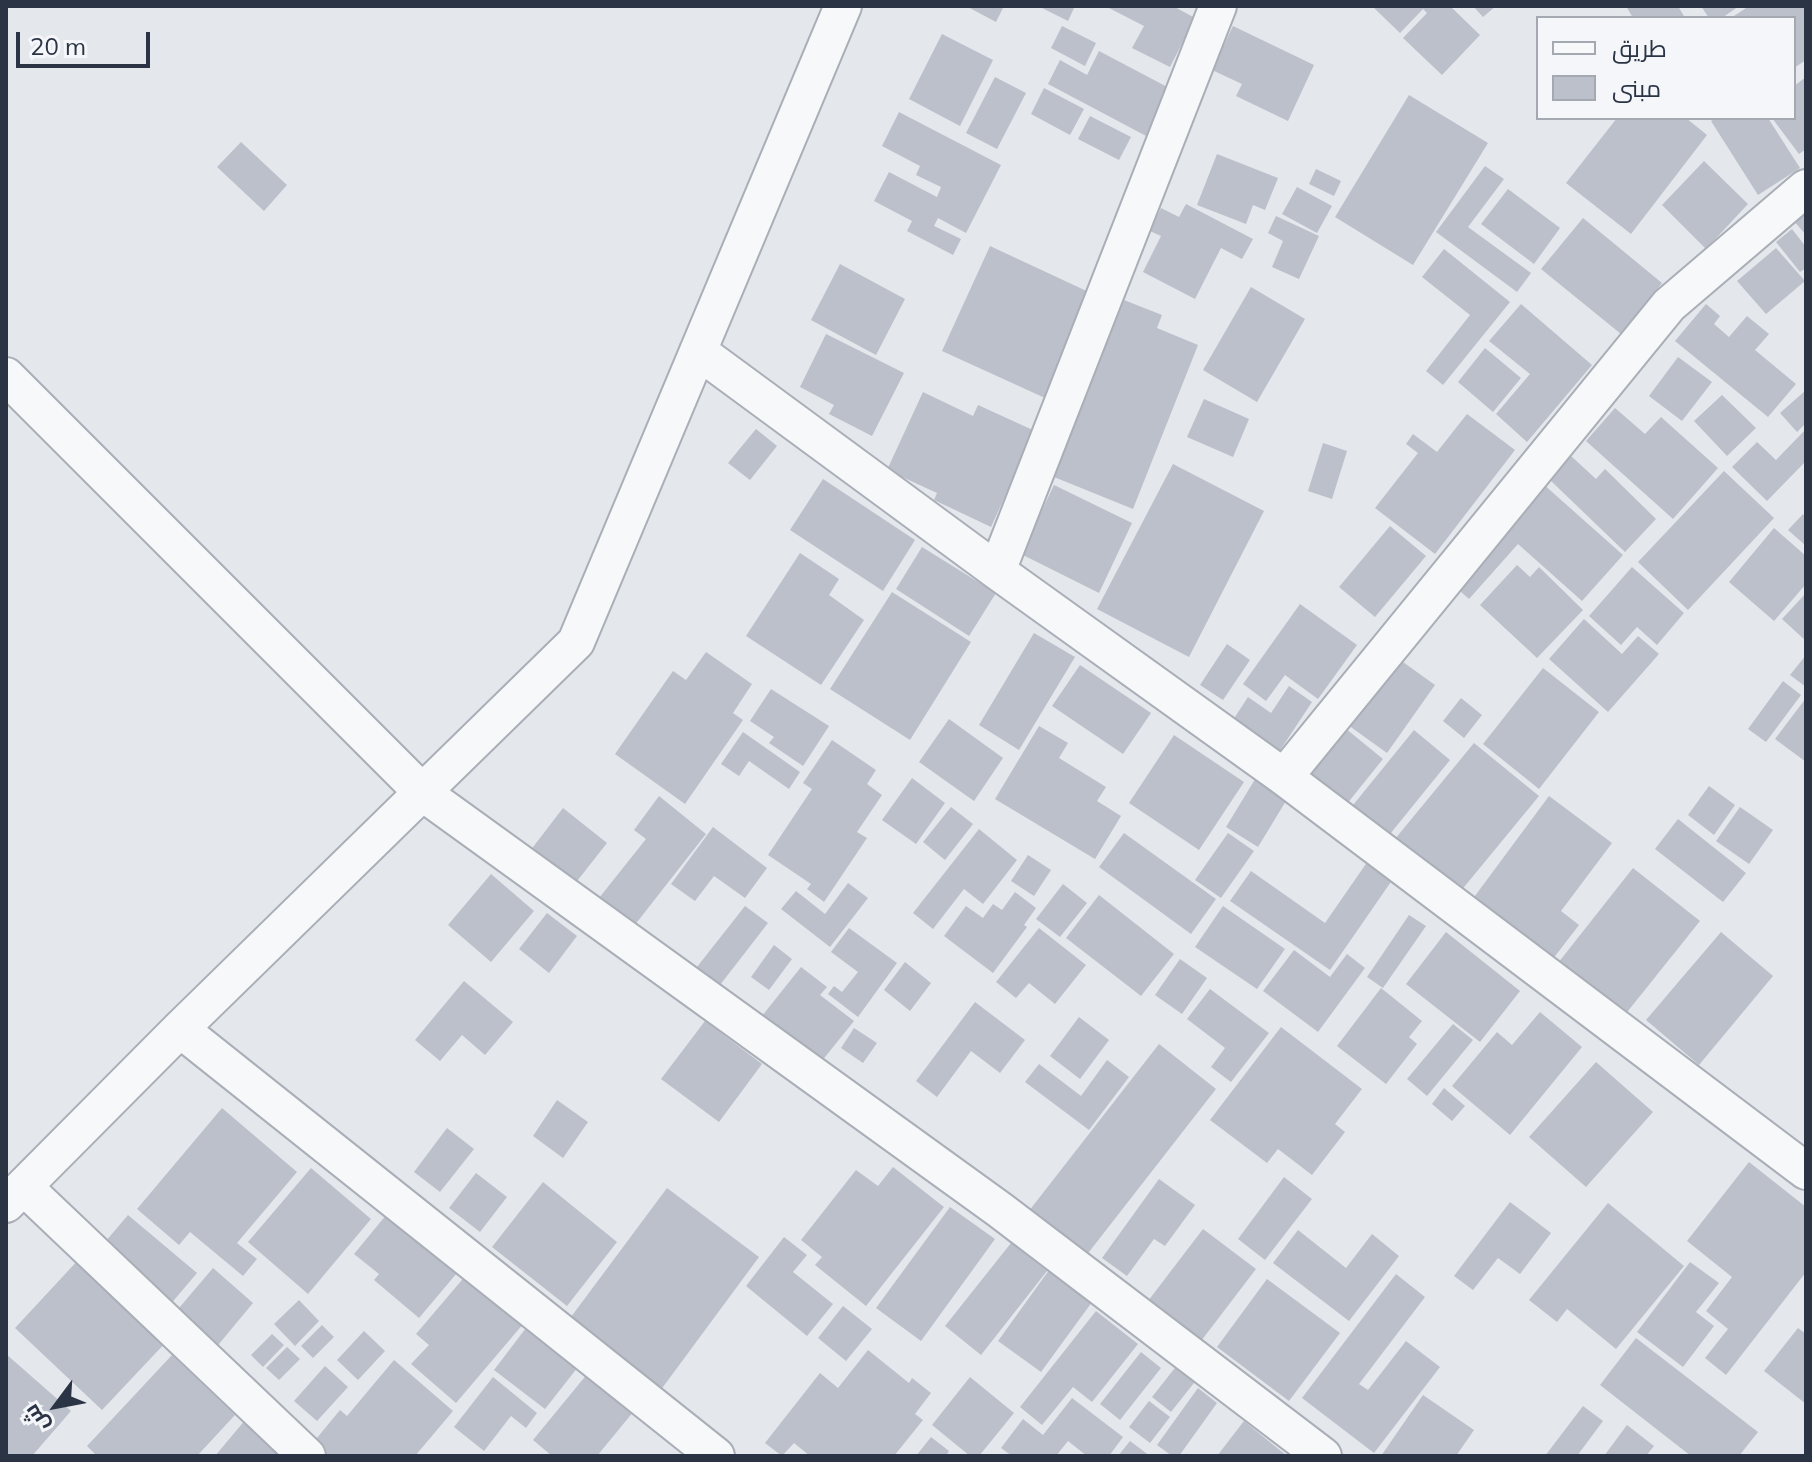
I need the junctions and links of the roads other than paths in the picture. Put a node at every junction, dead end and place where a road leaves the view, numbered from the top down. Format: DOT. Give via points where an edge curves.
graph roads {
  1 [pos="843,6"];
  2 [pos="1218,6"];
  3 [pos="1806,188"];
  4 [pos="698,351"];
  5 [pos="6,376"];
  6 [pos="997,571"];
  7 [pos="1284,777"];
  8 [pos="423,793"];
  9 [pos="180,1029"];
  10 [pos="1806,1171"];
  11 [pos="15,1195"];
  12 [pos="307,1456"];
  13 [pos="716,1456"];
  14 [pos="1323,1456"];
  1 -- 4 [label="street"];
  2 -- 6 [label="street"];
  3 -- 7 [label="street" via="1669,305"];
  4 -- 6 [label="street"];
  4 -- 8 [label="street" via="576,642"];
  5 -- 8 [label="street"];
  6 -- 7 [label="street"];
  7 -- 10 [label="street"];
  8 -- 9 [label="street"];
  8 -- 14 [label="street" via="1000,1210"];
  9 -- 11 [label="street"];
  9 -- 13 [label="street"];
  11 -- 12 [label="street"];
}
